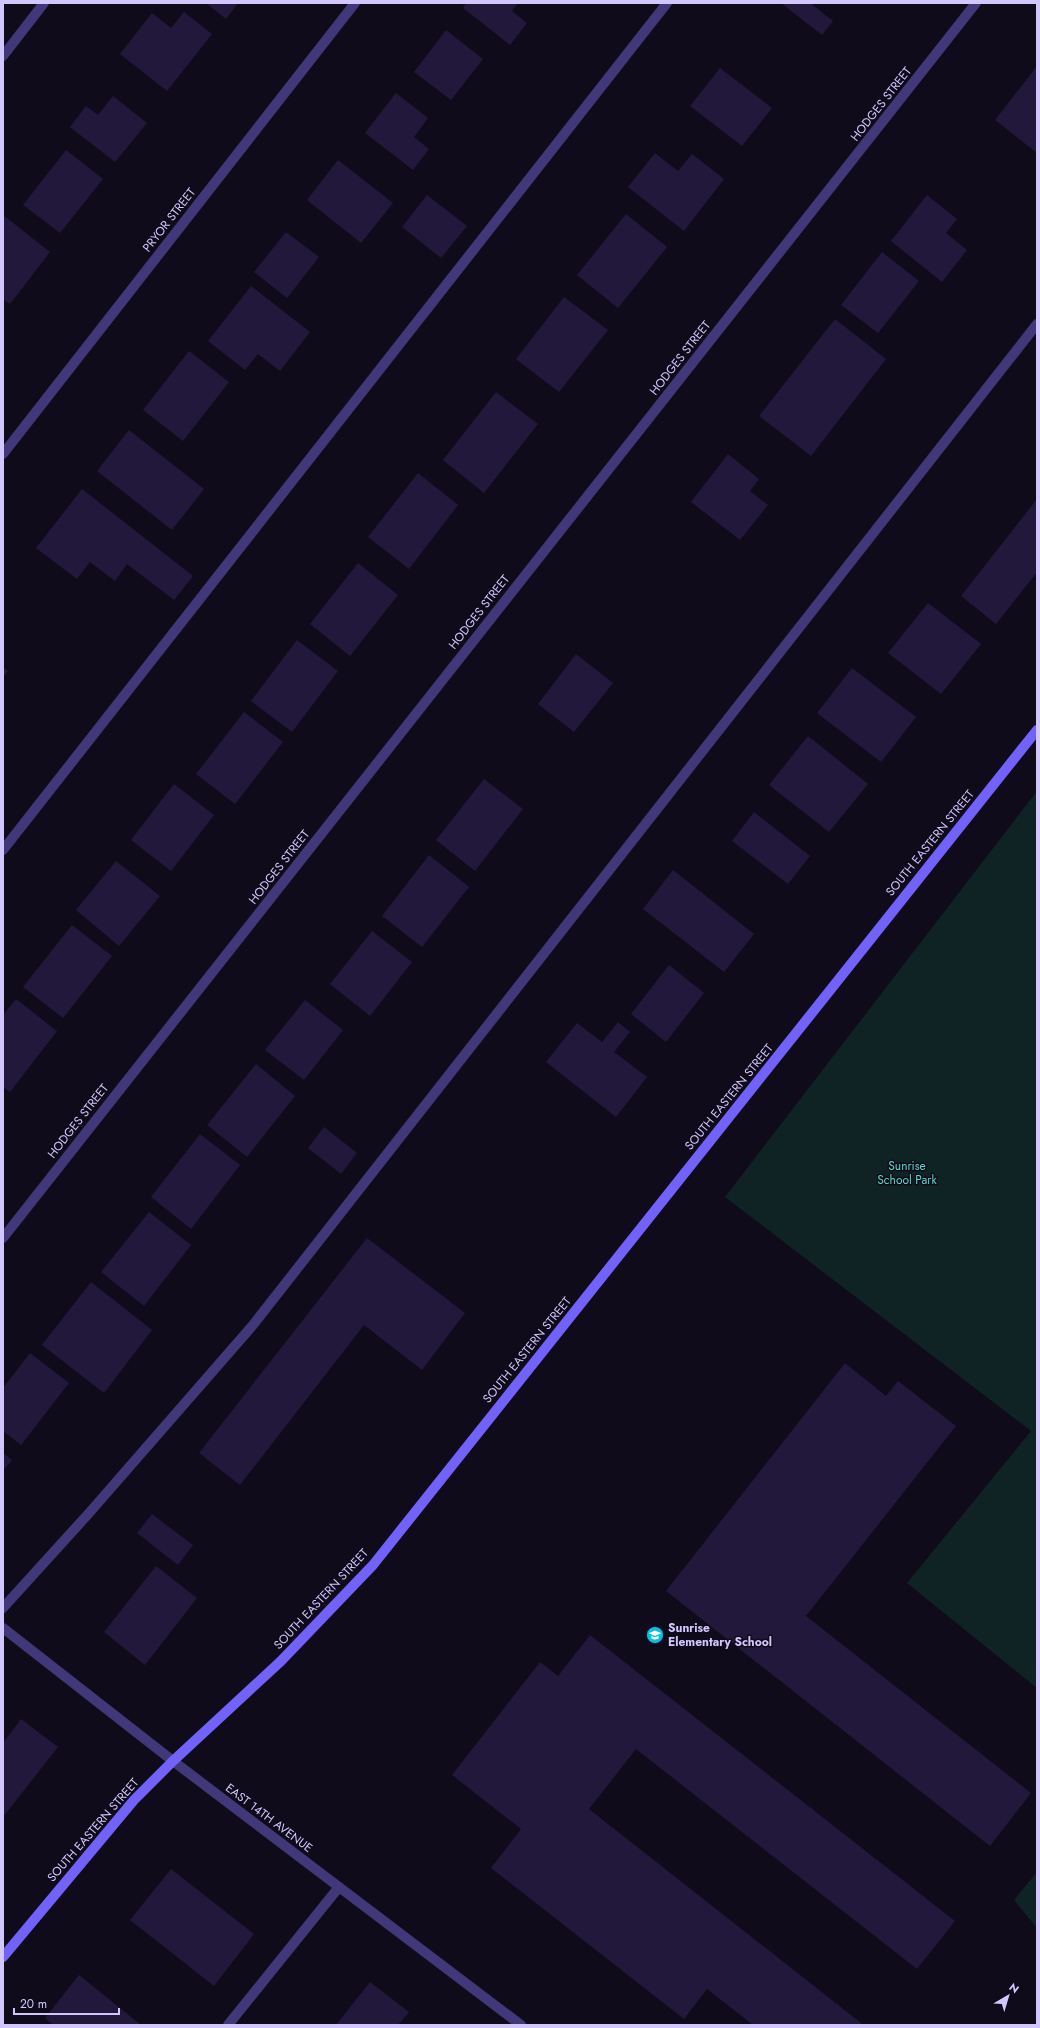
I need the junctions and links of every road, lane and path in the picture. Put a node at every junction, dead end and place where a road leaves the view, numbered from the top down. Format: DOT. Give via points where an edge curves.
graph roads {
  1 [pos="44,3"];
  2 [pos="355,3"];
  3 [pos="668,3"];
  4 [pos="976,3"];
  5 [pos="3,56"];
  6 [pos="1037,324"];
  7 [pos="3,454"];
  8 [pos="1037,730"];
  9 [pos="3,850"];
  10 [pos="3,1238"];
  11 [pos="3,1608"];
  12 [pos="3,1628"];
  13 [pos="173,1761"];
  14 [pos="339,1887"];
  15 [pos="3,1957"];
  16 [pos="516,2024"];
  17 [pos="228,2025"];
  1 -- 5 [label="street"];
  2 -- 7 [label="street, PRYOR STREET"];
  3 -- 9 [label="street"];
  4 -- 10 [label="street, HODGES STREET"];
  6 -- 11 [label="street" via="253,1325"];
  8 -- 13 [label="main road, SOUTH EASTERN STREET" via="373,1565 281,1661"];
  12 -- 13 [label="street, EAST 14TH AVENUE"];
  13 -- 14 [label="street, EAST 14TH AVENUE"];
  13 -- 15 [label="main road, SOUTH EASTERN STREET" via="134,1800"];
  14 -- 16 [label="street, EAST 14TH AVENUE"];
  14 -- 17 [label="street"];
}
